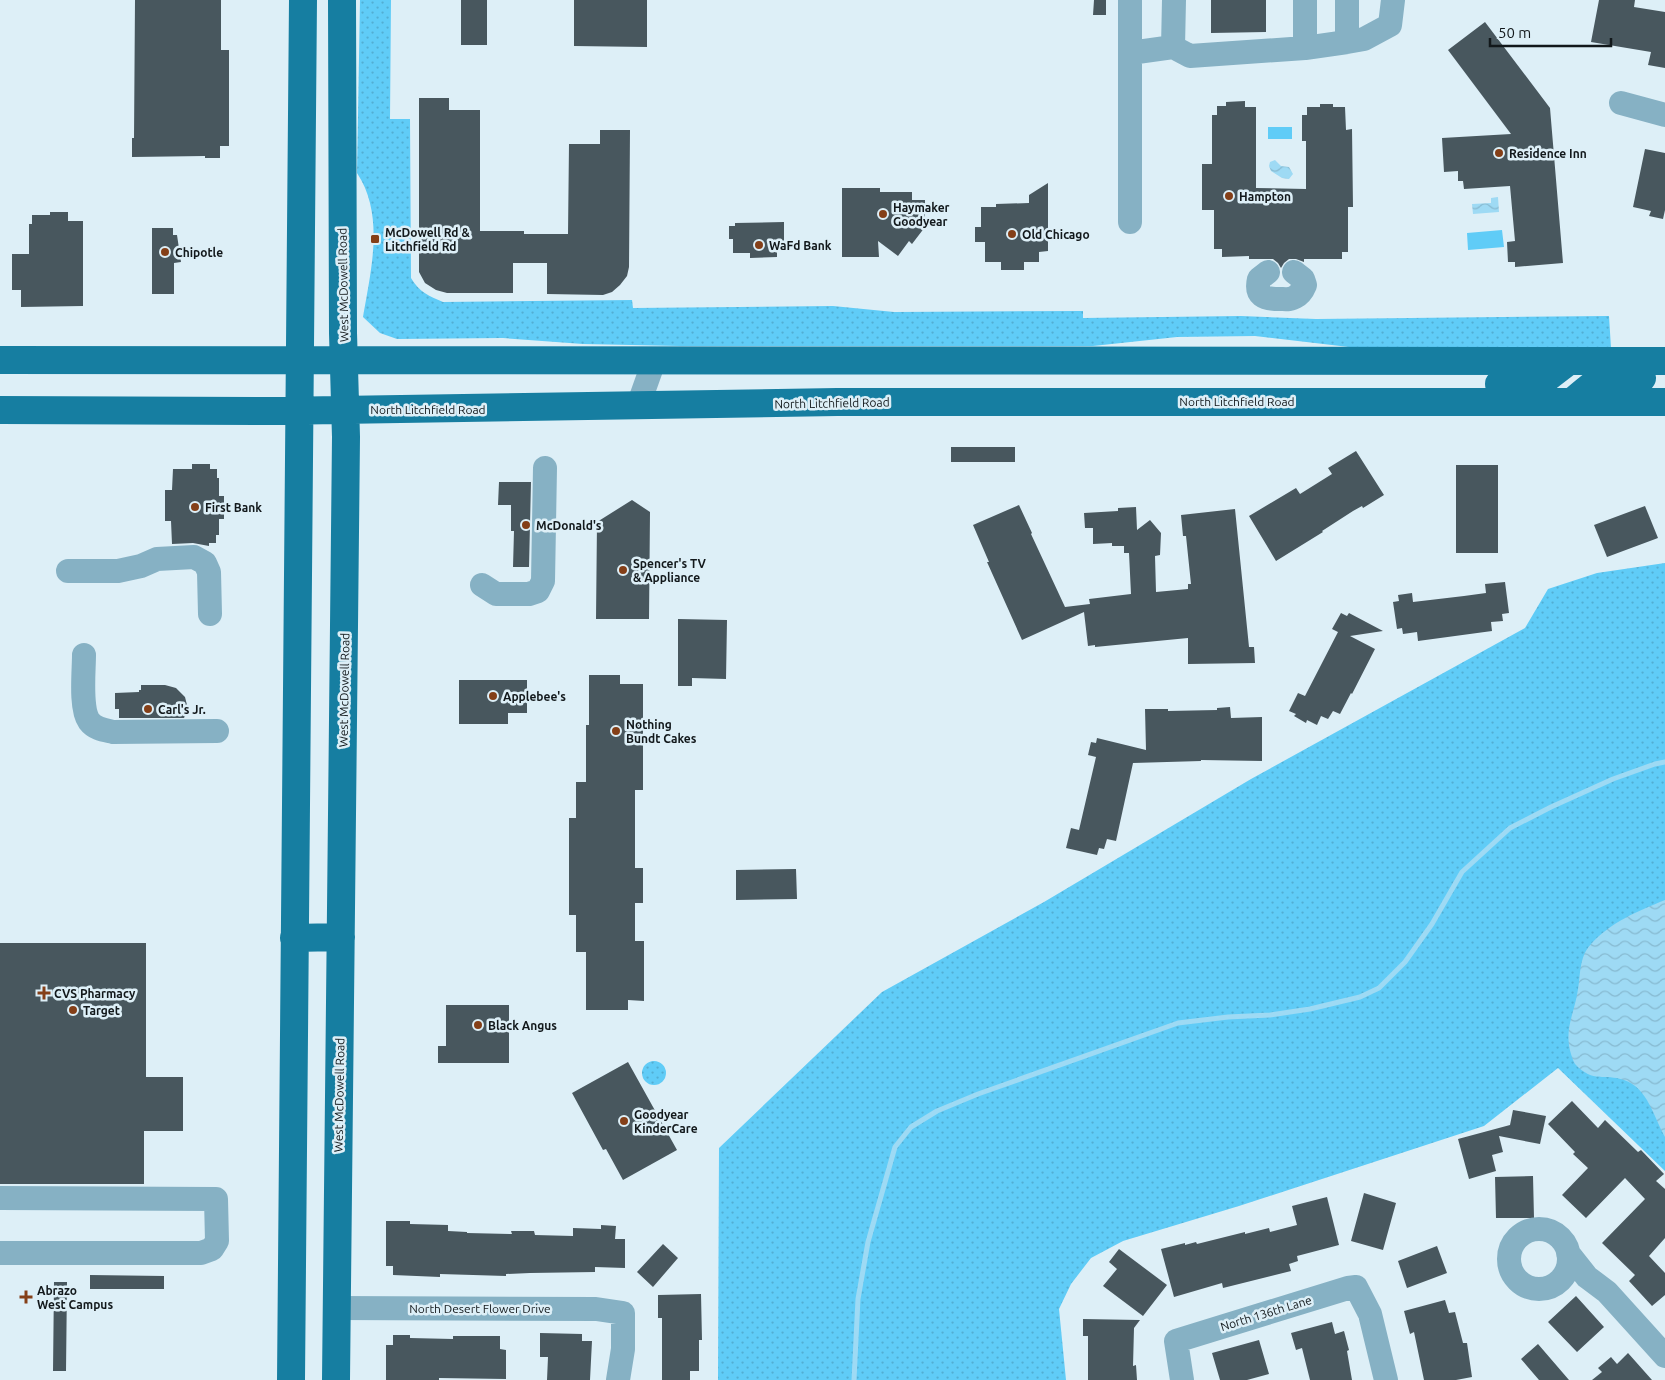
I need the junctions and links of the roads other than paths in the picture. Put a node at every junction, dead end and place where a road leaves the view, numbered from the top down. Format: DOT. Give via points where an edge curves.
graph roads {
  1 [pos="303,0"];
  2 [pos="342,0"];
  3 [pos="1130,0"];
  4 [pos="1174,0"];
  5 [pos="1305,0"];
  6 [pos="1347,0"];
  7 [pos="1392,0"];
  8 [pos="1346,42"];
  9 [pos="1173,47"];
  10 [pos="1305,48"];
  11 [pos="1130,53"];
  12 [pos="1621,102"];
  13 [pos="1665,115"];
  14 [pos="1130,222"];
  15 [pos="1268,272"];
  16 [pos="1294,272"];
  17 [pos="0,360"];
  18 [pos="300,360"];
  19 [pos="345,360"];
  20 [pos="654,360"];
  21 [pos="1129,361"];
  22 [pos="1568,361"];
  23 [pos="1665,361"];
  24 [pos="1665,366"];
  25 [pos="1128,401"];
  26 [pos="1440,402"];
  27 [pos="1572,402"];
  28 [pos="1665,402"];
  29 [pos="638,406"];
  30 [pos="0,410"];
  31 [pos="299,410"];
  32 [pos="346,410"];
  33 [pos="545,468"];
  34 [pos="68,571"];
  35 [pos="482,585"];
  36 [pos="210,614"];
  37 [pos="84,655"];
  38 [pos="217,730"];
  39 [pos="341,937"];
  40 [pos="294,938"];
  41 [pos="0,1198"];
  42 [pos="0,1253"];
  43 [pos="1568,1253"];
  44 [pos="1587,1277"];
  45 [pos="1558,1282"];
  46 [pos="337,1308"];
  47 [pos="1665,1356"];
  48 [pos="291,1380"];
  49 [pos="336,1380"];
  50 [pos="618,1380"];
  51 [pos="1182,1380"];
  52 [pos="1386,1380"];
  1 -- 18 [label="main road"];
  2 -- 19 [label="main road, West McDowell Road"];
  3 -- 11 [label="street"];
  4 -- 9 [label="street"];
  5 -- 10 [label="street"];
  6 -- 8 [label="street"];
  7 -- 8 [label="street" via="1390,24 1364,39"];
  8 -- 10 [label="street"];
  9 -- 10 [label="street" via="1190,56"];
  9 -- 11 [label="street"];
  11 -- 14 [label="street"];
  12 -- 13 [label="street"];
  15 -- 16 [label="street" via="1258,279 1258,292 1268,299 1292,299 1305,285"];
  17 -- 18 [label="main road"];
  18 -- 19 [label="main road"];
  18 -- 31 [label="main road"];
  19 -- 20 [label="main road"];
  19 -- 32 [label="main road, West McDowell Road"];
  20 -- 21 [label="main road"];
  20 -- 29 [label="street"];
  21 -- 22 [label="main road"];
  21 -- 25 [label="main road"];
  22 -- 23 [label="main road"];
  22 -- 26 [label="main road" via="1543,381 1480,384"];
  24 -- 27 [label="main road" via="1644,378 1601,381"];
  25 -- 26 [label="main road, North Litchfield Road"];
  25 -- 29 [label="main road, North Litchfield Road"];
  26 -- 27 [label="main road, North Litchfield Road"];
  27 -- 28 [label="main road, North Litchfield Road"];
  29 -- 32 [label="main road, North Litchfield Road"];
  30 -- 31 [label="main road, North Litchfield Road"];
  31 -- 32 [label="main road, North Litchfield Road"];
  31 -- 40 [label="main road"];
  32 -- 39 [label="main road, West McDowell Road"];
  33 -- 35 [label="street" via="543,581 494,580"];
  34 -- 36 [label="street" via="118,571 157,559 194,557 205,563 209,572"];
  37 -- 38 [label="street" via="84,706 88,720 100,730"];
  39 -- 40 [label="main road"];
  39 -- 46 [label="main road, West McDowell Road"];
  40 -- 48 [label="main road"];
  41 -- 42 [label="street" via="216,1199 217,1241 212,1250 202,1253"];
  43 -- 44 [label="street"];
  43 -- 45 [label="street" via="1568,1269"];
  43 -- 45 [label="street" via="1558,1236 1542,1229 1524,1233 1511,1249 1511,1270 1516,1279 1534,1289 1544,1289"];
  44 -- 45 [label="street"];
  44 -- 47 [label="street" via="1607,1292"];
  46 -- 49 [label="main road, West McDowell Road"];
  46 -- 50 [label="street, North Desert Flower Drive" via="596,1309 623,1314 623,1349"];
  51 -- 52 [label="street, North 136th Lane" via="1176,1341 1356,1287 1370,1314"];
}
